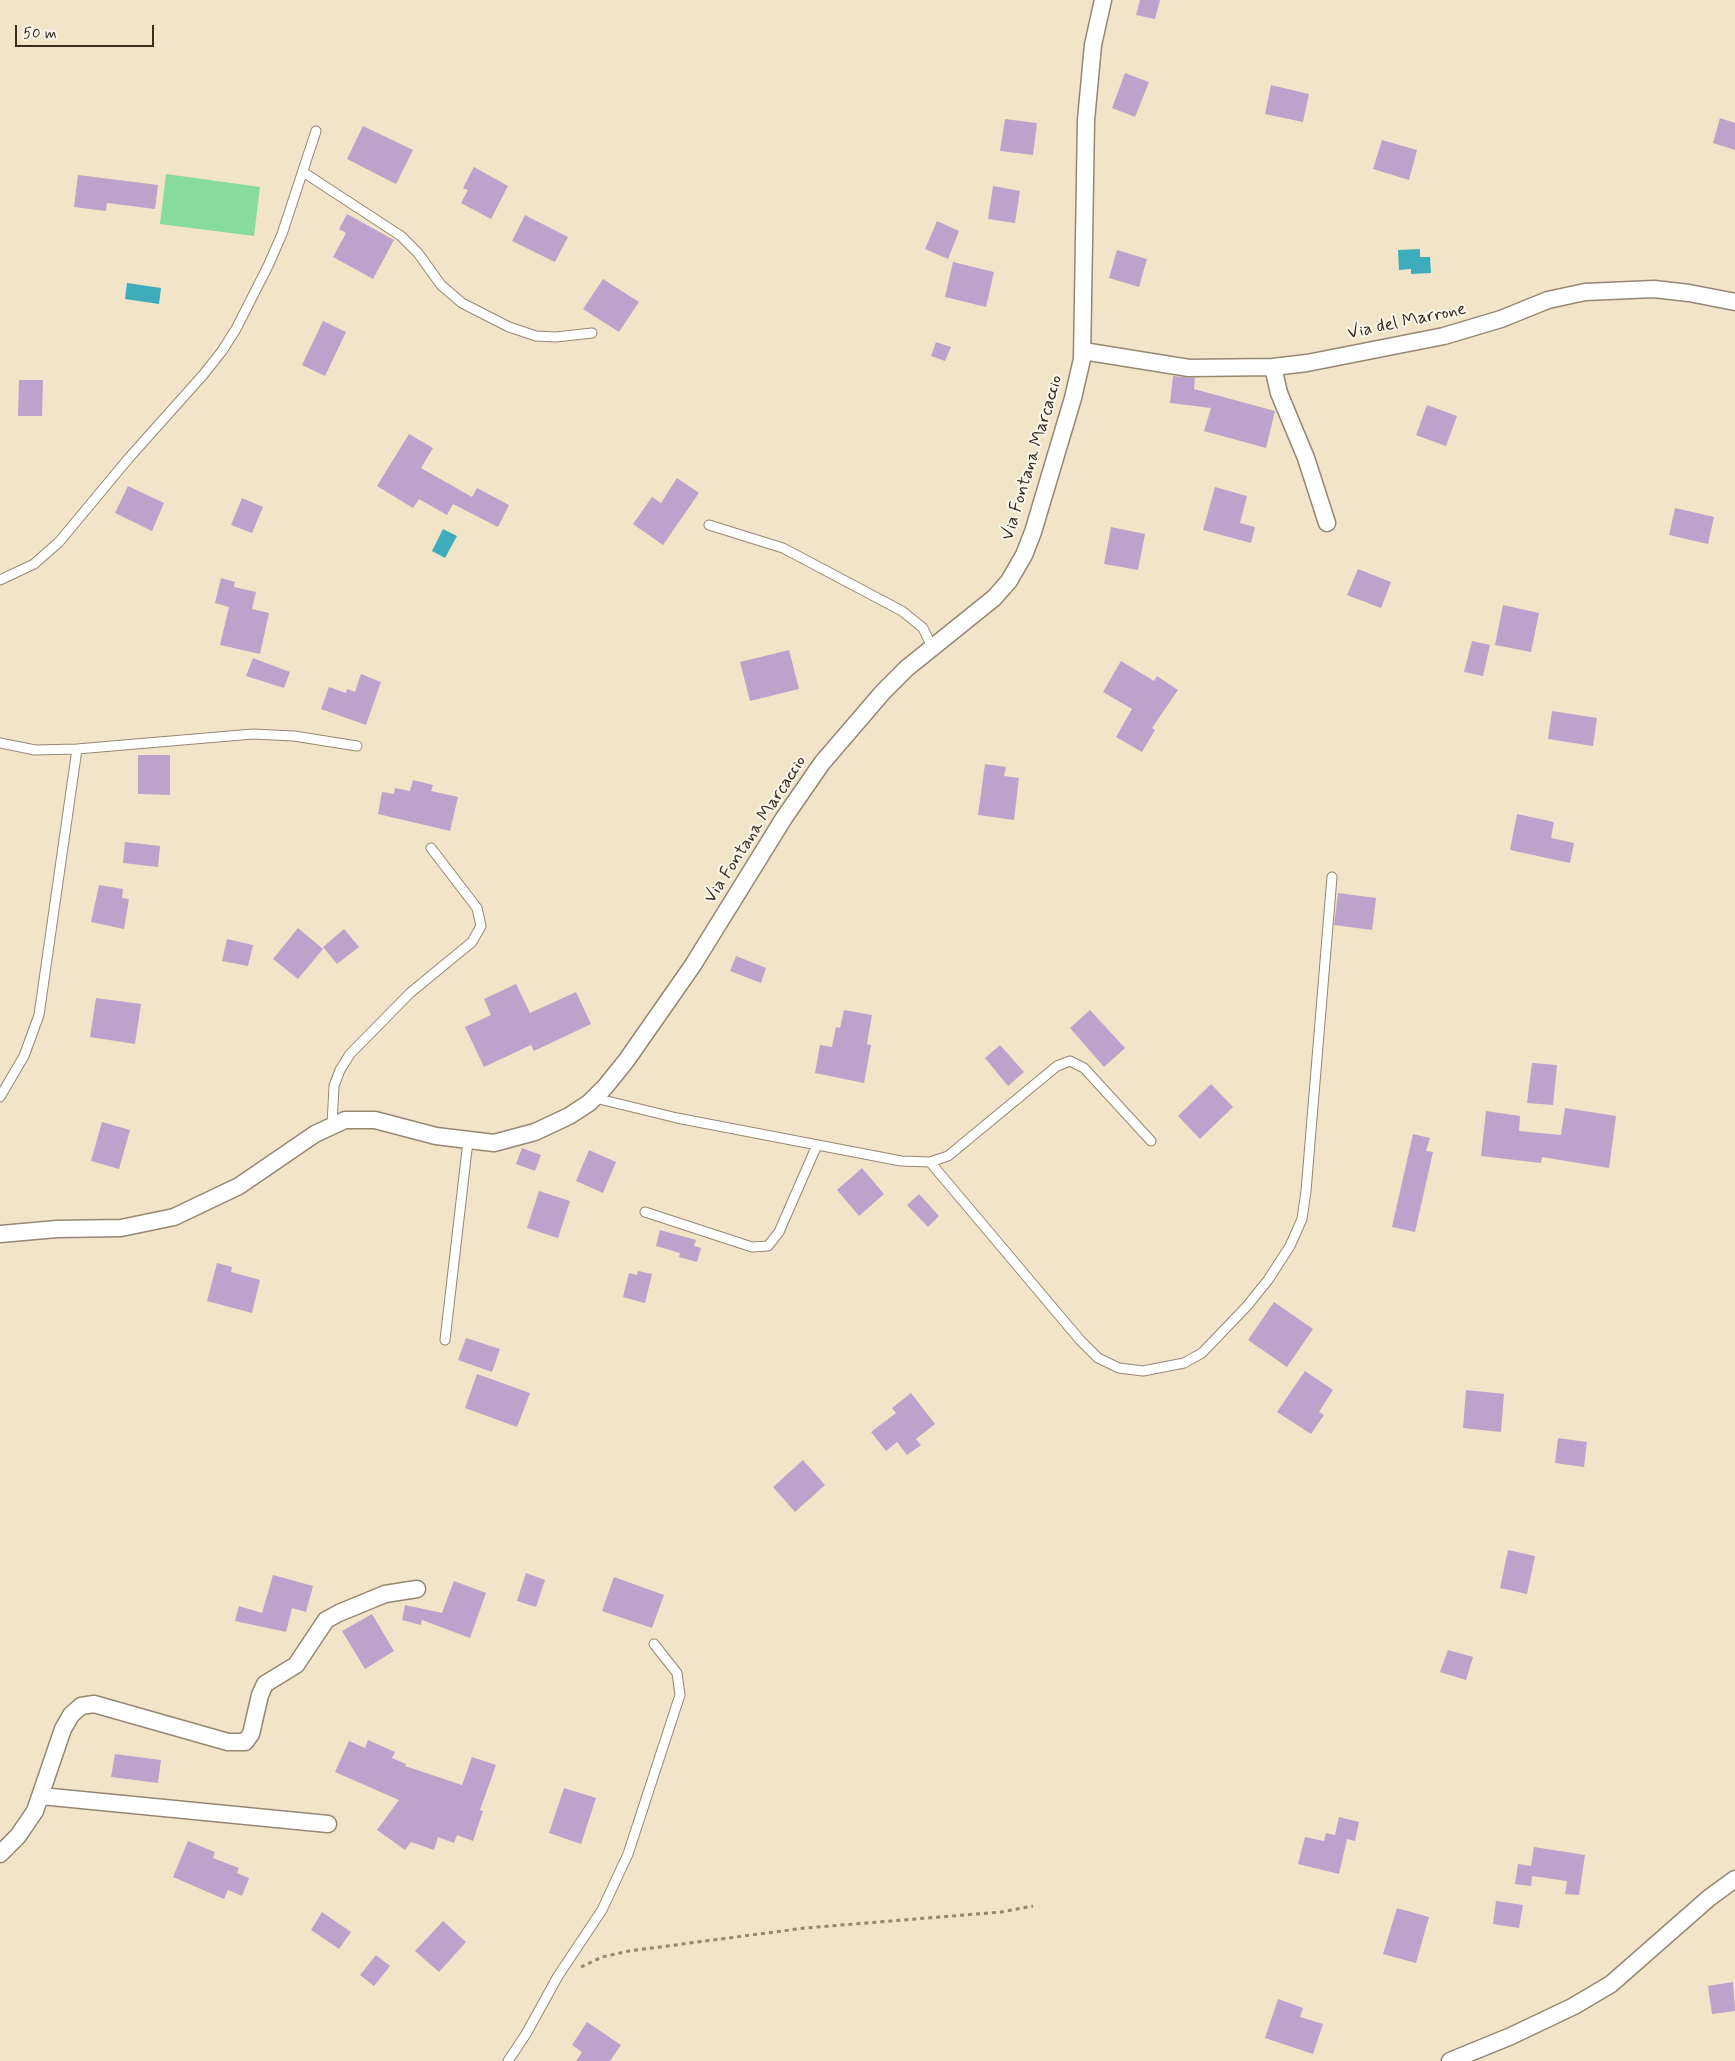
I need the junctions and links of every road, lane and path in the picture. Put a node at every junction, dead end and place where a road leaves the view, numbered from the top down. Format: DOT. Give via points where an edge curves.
graph roads {
  1 [pos="1103,0"];
  2 [pos="316,131"];
  3 [pos="303,172"];
  4 [pos="1735,302"];
  5 [pos="592,333"];
  6 [pos="1083,351"];
  7 [pos="1273,367"];
  8 [pos="1327,523"];
  9 [pos="709,525"];
  10 [pos="0,580"];
  11 [pos="932,647"];
  12 [pos="0,743"];
  13 [pos="357,746"];
  14 [pos="77,750"];
  15 [pos="431,848"];
  16 [pos="1332,877"];
  17 [pos="0,1097"];
  18 [pos="595,1098"];
  19 [pos="332,1125"];
  20 [pos="468,1141"];
  21 [pos="1151,1141"];
  22 [pos="817,1144"];
  23 [pos="930,1162"];
  24 [pos="646,1212"];
  25 [pos="0,1234"];
  26 [pos="445,1340"];
  27 [pos="417,1589"];
  28 [pos="654,1644"];
  29 [pos="41,1796"];
  30 [pos="328,1824"];
  31 [pos="0,1854"];
  32 [pos="1735,1879"];
  33 [pos="1033,1906"];
  34 [pos="576,1970"];
  35 [pos="508,2061"];
  36 [pos="1450,2061"];
  1 -- 6 [label="street, Via Fontana Marcaccio" via="1093,45 1086,120"];
  2 -- 3 [label="lane"];
  3 -- 5 [label="lane" via="401,236 441,285 462,303 536,336"];
  3 -- 10 [label="lane" via="268,266 236,329 213,363 59,542 34,564"];
  4 -- 7 [label="street, Via del Marrone" via="1654,289 1594,291 1548,300 1490,323 1444,336 1308,364"];
  6 -- 7 [label="street, Via del Marrone" via="1181,368"];
  6 -- 11 [label="street, Via Fontana Marcaccio" via="1073,398 1024,555 1009,581 988,604"];
  7 -- 8 [label="street"];
  9 -- 11 [label="lane" via="778,546 902,611 922,628"];
  11 -- 18 [label="street, Via Fontana Marcaccio" via="883,692 822,763 693,965 620,1069"];
  12 -- 14 [label="lane" via="24,749"];
  13 -- 14 [label="lane" via="294,736 252,734"];
  14 -- 17 [label="lane" via="40,1015 24,1056"];
  15 -- 19 [label="lane" via="477,908 481,926 472,942 410,993 350,1054 334,1086"];
  16 -- 23 [label="lane" via="1302,1219 1286,1255 1268,1280 1202,1353 1184,1363 1143,1371 1119,1368 1098,1358"];
  18 -- 20 [label="street, Via Fontana Marcaccio" via="569,1116 526,1135 494,1142"];
  18 -- 22 [label="lane" via="677,1118"];
  19 -- 20 [label="street, Via Fontana Marcaccio" via="355,1119 375,1120"];
  19 -- 25 [label="street, Via Fontana Marcaccio" via="301,1142 239,1186 174,1217 121,1228"];
  20 -- 26 [label="lane"];
  21 -- 23 [label="lane" via="1084,1068 1076,1062 1065,1062 948,1156"];
  22 -- 23 [label="lane" via="901,1161"];
  22 -- 24 [label="lane" via="779,1232 768,1246 752,1246"];
  27 -- 29 [label="street" via="385,1594 326,1620 296,1666 265,1684 251,1734 245,1742 228,1742 94,1704 81,1706 63,1729"];
  28 -- 35 [label="lane" via="677,1673 680,1695 628,1854 602,1910"];
  29 -- 30 [label="street"];
  29 -- 31 [label="street" via="28,1822"];
  32 -- 36 [label="street" via="1606,1988 1528,2028"];
  33 -- 34 [label="path" via="1001,1912 805,1928 629,1952 602,1958"];
}
